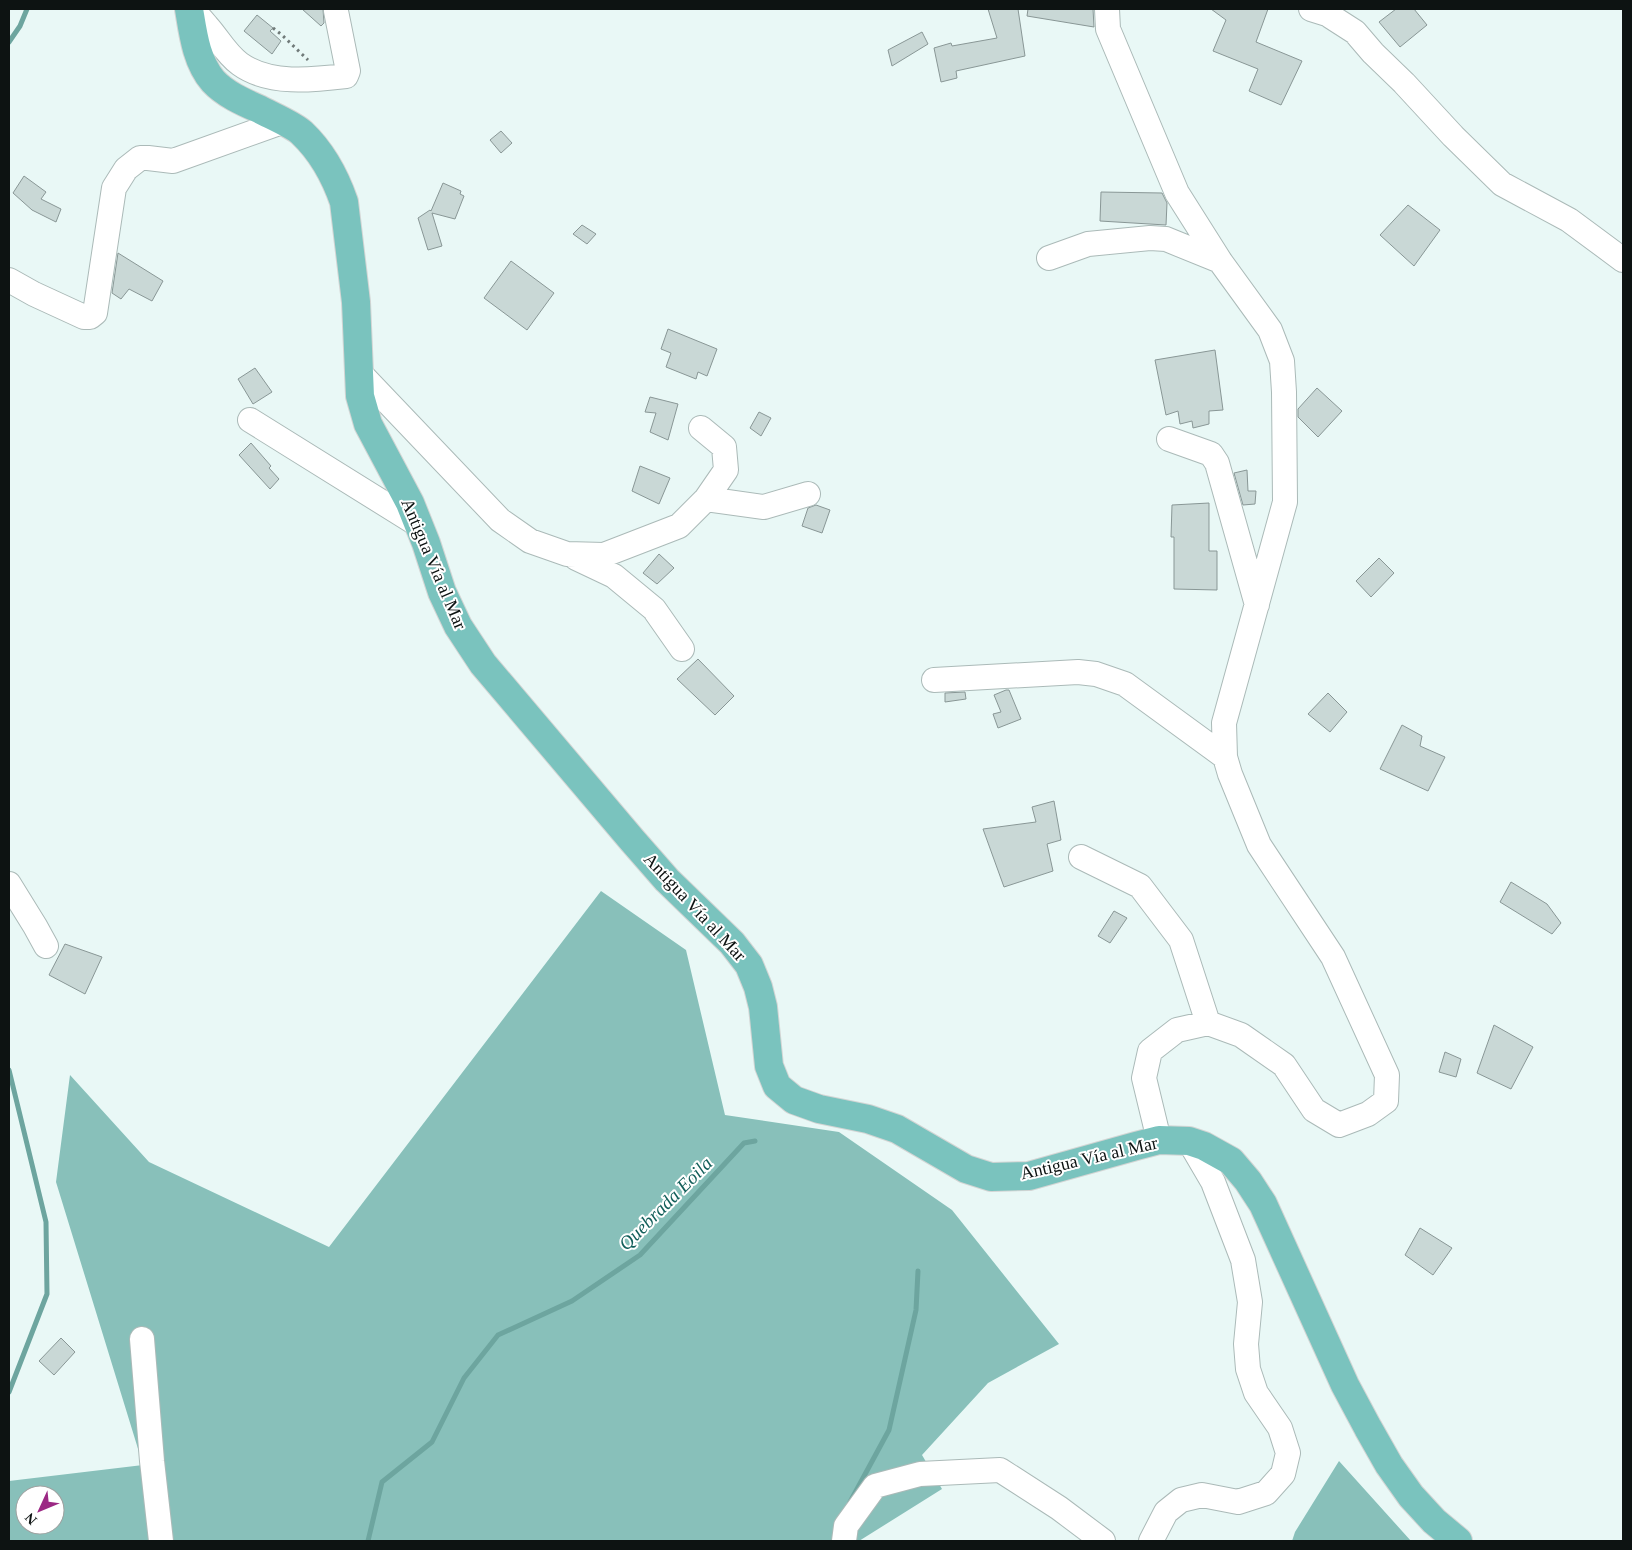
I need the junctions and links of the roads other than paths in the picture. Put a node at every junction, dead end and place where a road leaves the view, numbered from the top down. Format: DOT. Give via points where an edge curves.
graph roads {
  1 [pos="190,9"];
  2 [pos="1107,9"];
  3 [pos="1311,9"];
  4 [pos="336,11"];
  5 [pos="282,122"];
  6 [pos="1050,258"];
  7 [pos="1623,260"];
  8 [pos="1220,261"];
  9 [pos="9,280"];
  10 [pos="358,371"];
  11 [pos="250,420"];
  12 [pos="700,428"];
  13 [pos="1169,439"];
  14 [pos="808,494"];
  15 [pos="706,499"];
  16 [pos="418,524"];
  17 [pos="567,554"];
  18 [pos="1257,605"];
  19 [pos="682,649"];
  20 [pos="934,680"];
  21 [pos="1225,758"];
  22 [pos="1081,857"];
  23 [pos="9,884"];
  24 [pos="46,946"];
  25 [pos="1208,1023"];
  26 [pos="1159,1140"];
  27 [pos="1189,1141"];
  28 [pos="142,1339"];
  29 [pos="161,1541"];
  30 [pos="844,1541"];
  31 [pos="1103,1541"];
  32 [pos="1151,1541"];
  33 [pos="1458,1541"];
  1 -- 4 [label="street" via="240,64 273,78 300,79 346,76 348,71"];
  1 -- 5 [label="main road, Antigua Vía al Mar" via="202,64 214,82 236,99"];
  2 -- 8 [label="street" via="1108,29 1177,193"];
  3 -- 7 [label="street" via="1327,14 1355,32 1502,184 1569,220"];
  5 -- 9 [label="street" via="173,161 140,158 126,169 114,188 95,313 90,317"];
  5 -- 10 [label="main road, Antigua Vía al Mar" via="301,132 317,150 330,169 344,202 356,302"];
  6 -- 8 [label="street" via="1088,244 1150,238 1166,239"];
  8 -- 18 [label="street" via="1270,330 1282,361 1285,502"];
  10 -- 16 [label="main road, Antigua Vía al Mar" via="360,396 368,424"];
  10 -- 17 [label="street" via="500,520 530,541"];
  11 -- 16 [label="street"];
  12 -- 15 [label="street" via="724,447 726,470"];
  13 -- 18 [label="street" via="1210,454 1217,463"];
  14 -- 15 [label="street" via="764,507"];
  15 -- 17 [label="street" via="678,526 640,542 604,555"];
  16 -- 26 [label="main road, Antigua Vía al Mar" via="442,592 458,626 483,664 667,880 732,942 749,965 763,1007 769,1066 777,1086 794,1100 897,1129 966,1169 992,1176 1030,1176"];
  17 -- 19 [label="street" via="614,576 654,609"];
  18 -- 21 [label="street" via="1224,724"];
  20 -- 21 [label="street" via="1078,672 1096,674 1125,684"];
  21 -- 25 [label="street" via="1259,845 1333,957 1387,1075 1386,1101 1368,1114 1339,1125 1314,1110 1284,1065 1241,1035"];
  22 -- 25 [label="street" via="1140,886 1181,940"];
  23 -- 24 [label="street"];
  25 -- 26 [label="street" via="1177,1030 1150,1051 1144,1078"];
  26 -- 27 [label="main road, Antigua Vía al Mar"];
  27 -- 32 [label="street" via="1213,1182 1243,1260 1250,1302 1246,1344 1248,1369 1256,1394 1280,1428 1288,1453 1284,1474 1266,1493 1238,1502 1202,1495 1181,1500 1166,1512"];
  27 -- 33 [label="main road, Antigua Vía al Mar" via="1231,1161 1248,1181 1263,1204 1345,1385 1389,1465 1411,1496"];
  28 -- 29 [label="street"];
  30 -- 31 [label="street" via="846,1526 875,1486 920,1474 1000,1470"];
}
